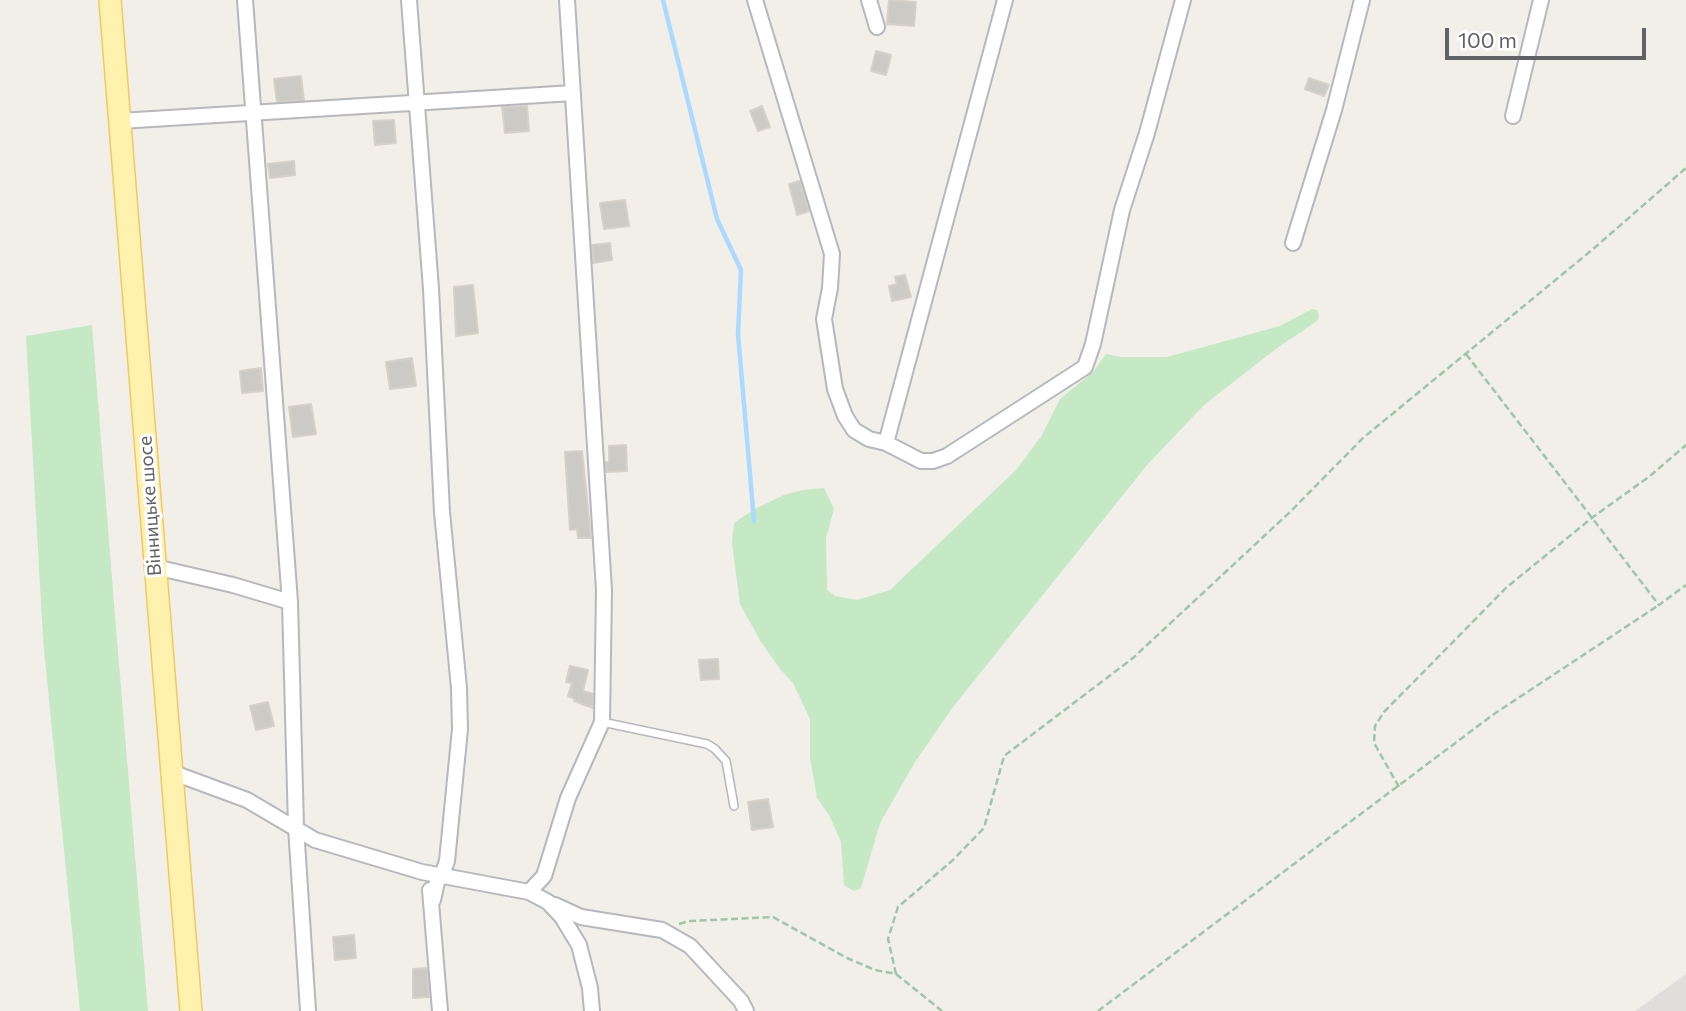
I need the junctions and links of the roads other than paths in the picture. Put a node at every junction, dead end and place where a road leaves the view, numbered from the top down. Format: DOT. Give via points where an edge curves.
graph roads {
  1 [pos="110,0"];
  2 [pos="246,0"];
  3 [pos="409,0"];
  4 [pos="566,0"];
  5 [pos="755,0"];
  6 [pos="869,0"];
  7 [pos="1005,0"];
  8 [pos="1183,0"];
  9 [pos="1362,0"];
  10 [pos="1541,0"];
  11 [pos="877,27"];
  12 [pos="573,93"];
  13 [pos="418,103"];
  14 [pos="254,114"];
  15 [pos="1513,116"];
  16 [pos="120,121"];
  17 [pos="1293,243"];
  18 [pos="886,443"];
  19 [pos="155,568"];
  20 [pos="289,603"];
  21 [pos="602,722"];
  22 [pos="171,772"];
  23 [pos="734,806"];
  24 [pos="296,827"];
  25 [pos="422,872"];
  26 [pos="442,875"];
  27 [pos="530,892"];
  28 [pos="433,900"];
  29 [pos="548,902"];
  30 [pos="191,1011"];
  31 [pos="308,1011"];
  32 [pos="440,1011"];
  33 [pos="592,1011"];
  34 [pos="746,1011"];
  1 -- 16 [label="main road, Вінницьке шосе"];
  2 -- 14 [label="street"];
  3 -- 13 [label="street"];
  4 -- 12 [label="street"];
  5 -- 18 [label="street" via="832,254 824,319 835,389 854,430"];
  6 -- 11 [label="street"];
  7 -- 18 [label="street"];
  8 -- 18 [label="street" via="1122,210 1085,367 947,456 921,461"];
  9 -- 17 [label="street"];
  10 -- 15 [label="street"];
  12 -- 13 [label="street"];
  12 -- 21 [label="street" via="604,590"];
  13 -- 14 [label="street"];
  13 -- 26 [label="street" via="460,729"];
  14 -- 16 [label="street"];
  14 -- 20 [label="street"];
  16 -- 19 [label="main road, Вінницьке шосе"];
  19 -- 20 [label="street"];
  19 -- 22 [label="main road, Вінницьке шосе"];
  20 -- 24 [label="street"];
  21 -- 23 [label="lane" via="715,749 726,761"];
  21 -- 27 [label="street" via="568,798 544,876"];
  22 -- 24 [label="street" via="247,800"];
  22 -- 30 [label="main road, Вінницьке шосе"];
  24 -- 25 [label="street" via="315,841"];
  24 -- 31 [label="street"];
  25 -- 26 [label="street"];
  25 -- 28 [label="street"];
  26 -- 27 [label="street"];
  26 -- 28 [label="street"];
  27 -- 29 [label="street"];
  28 -- 32 [label="street"];
  29 -- 33 [label="street" via="579,945"];
  29 -- 34 [label="street" via="581,917 662,930 690,946"];
}
